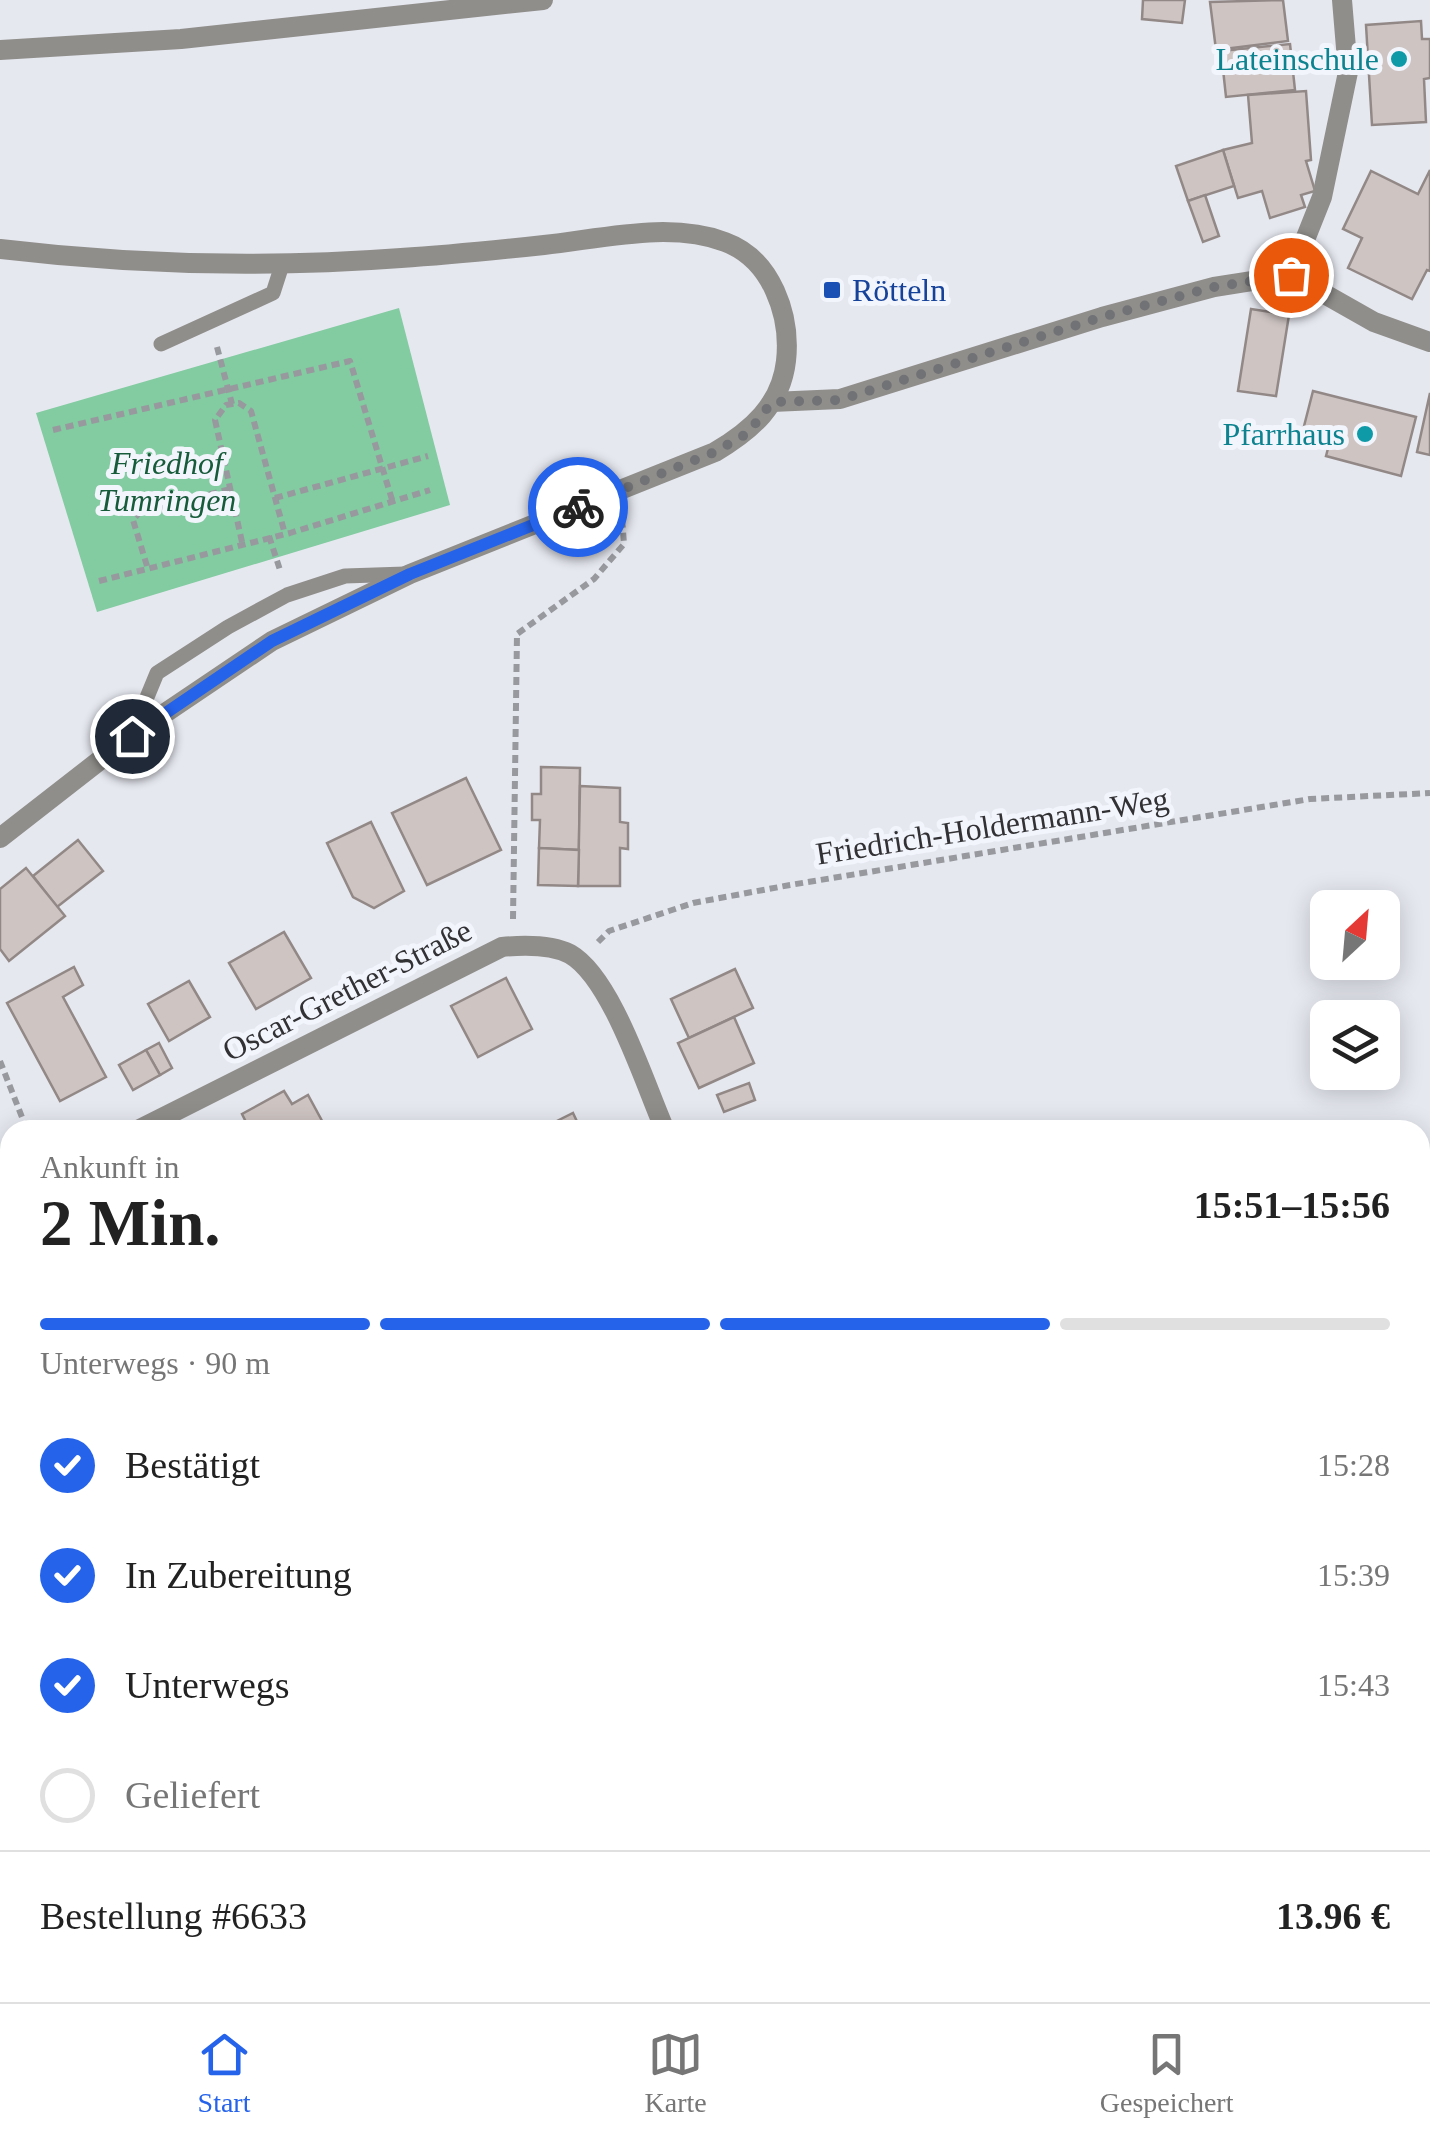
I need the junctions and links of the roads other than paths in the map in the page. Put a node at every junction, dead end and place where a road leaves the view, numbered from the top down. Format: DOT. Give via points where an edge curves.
graph roads {
  1 [pos="542,0"];
  2 [pos="1342,0"];
  3 [pos="0,50"];
  4 [pos="0,249"];
  5 [pos="282,262"];
  6 [pos="1291,275"];
  7 [pos="1430,342"];
  8 [pos="161,344"];
  9 [pos="772,402"];
  10 [pos="410,574"];
  11 [pos="132,736"];
  12 [pos="0,838"];
  13 [pos="158,1120"];
  14 [pos="660,1120"];
  1 -- 3 [label="street" via="181,40"];
  2 -- 6 [label="street" via="1348,72 1322,196"];
  4 -- 5 [label="street" via="186,264"];
  5 -- 8 [label="lane" via="272,293"];
  5 -- 9 [label="street" via="398,258 637,234 727,242 760,266 780,302 789,336"];
  6 -- 7 [label="street" via="1374,322"];
  6 -- 9 [label="street" via="1102,317 840,400"];
  9 -- 10 [label="street" via="748,433 715,452"];
  10 -- 11 [label="street" via="272,641"];
  10 -- 11 [label="lane" via="345,576 287,595 228,627 157,672"];
  11 -- 12 [label="street"];
  13 -- 14 [label="street, Oscar-Grether-Straße" via="502,946 566,952 579,960 597,981"];
}
